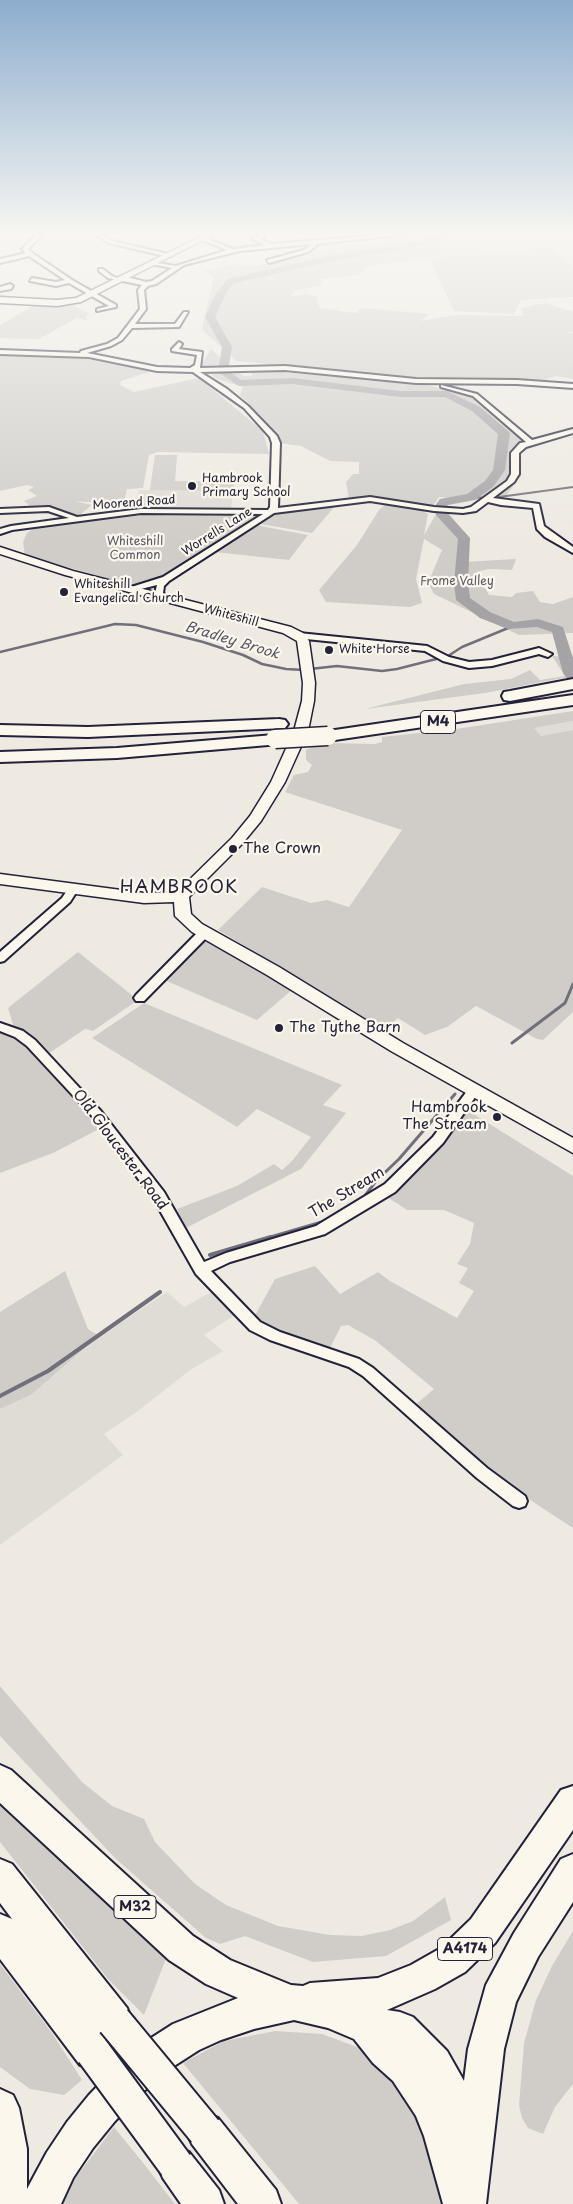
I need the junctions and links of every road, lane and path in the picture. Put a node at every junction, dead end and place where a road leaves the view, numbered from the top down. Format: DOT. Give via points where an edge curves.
graph roads {
  1 [pos="122,337"];
  2 [pos="179,344"];
  3 [pos="0,352"];
  4 [pos="75,354"];
  5 [pos="191,370"];
  6 [pos="416,381"];
  7 [pos="573,386"];
  8 [pos="573,431"];
  9 [pos="529,441"];
  10 [pos="488,499"];
  11 [pos="502,503"];
  12 [pos="481,505"];
  13 [pos="0,511"];
  14 [pos="272,512"];
  15 [pos="78,519"];
  16 [pos="0,532"];
  17 [pos="0,550"];
  18 [pos="573,551"];
  19 [pos="166,579"];
  20 [pos="129,589"];
  21 [pos="163,597"];
  22 [pos="299,636"];
  23 [pos="548,654"];
  24 [pos="573,684"];
  25 [pos="573,700"];
  26 [pos="0,718"];
  27 [pos="329,728"];
  28 [pos="0,730"];
  29 [pos="206,737"];
  30 [pos="0,743"];
  31 [pos="0,757"];
  32 [pos="0,879"];
  33 [pos="74,888"];
  34 [pos="181,897"];
  35 [pos="144,898"];
  36 [pos="183,916"];
  37 [pos="204,933"];
  38 [pos="0,958"];
  39 [pos="140,998"];
  40 [pos="3,1028"];
  41 [pos="474,1090"];
  42 [pos="573,1146"];
  43 [pos="201,1270"];
  44 [pos="519,1501"];
  45 [pos="0,1781"];
  46 [pos="573,1802"];
  47 [pos="573,1871"];
  48 [pos="0,1876"];
  49 [pos="0,1931"];
  50 [pos="292,2002"];
  51 [pos="0,2108"];
  52 [pos="469,2193"];
  53 [pos="8,2204"];
  54 [pos="40,2204"];
  55 [pos="206,2204"];
  56 [pos="262,2204"];
  1 -- 4 [label="street"];
  2 -- 5 [label="street" via="174,350 200,353 198,366"];
  3 -- 4 [label="street"];
  4 -- 5 [label="street" via="116,359 148,368"];
  5 -- 6 [label="street" via="285,368"];
  5 -- 14 [label="street, Worrells Lane" via="226,390 273,436 276,445 276,499"];
  6 -- 7 [label="street"];
  6 -- 9 [label="street" via="475,395"];
  8 -- 9 [label="street"];
  9 -- 10 [label="street, Moorend Road" via="515,453 515,474 510,482"];
  10 -- 11 [label="street"];
  10 -- 12 [label="street, Moorend Road"];
  11 -- 12 [label="street"];
  11 -- 18 [label="street" via="536,506 540,527"];
  12 -- 14 [label="street, Moorend Road" via="463,511 360,499"];
  13 -- 15 [label="street" via="49,509"];
  14 -- 15 [label="street, Moorend Road" via="157,511"];
  14 -- 19 [label="street, Worrells Lane"];
  15 -- 16 [label="street, Moorend Road"];
  17 -- 20 [label="main road, Whiteshill"];
  19 -- 20 [label="street, Worrells Lane"];
  19 -- 21 [label="street" via="160,586 159,593"];
  20 -- 21 [label="main road, Whiteshill"];
  21 -- 22 [label="main road, Whiteshill"];
  22 -- 23 [label="street" via="427,649 443,658 477,666 539,651"];
  22 -- 34 [label="main road" via="303,641 308,678 308,701 302,731 278,782 256,818"];
  24 -- 27 [label="highway, M4"];
  25 -- 27 [label="highway, M4" via="413,726"];
  26 -- 29 [label="highway, M4"];
  27 -- 29 [label="highway, M4, bridge"];
  28 -- 29 [label="highway, M4"];
  29 -- 30 [label="highway, M4" via="67,746"];
  29 -- 31 [label="highway, M4" via="117,753"];
  32 -- 33 [label="main road"];
  33 -- 35 [label="main road"];
  33 -- 38 [label="street" via="66,900"];
  34 -- 35 [label="main road"];
  34 -- 36 [label="main road"];
  35 -- 36 [label="main road"];
  36 -- 37 [label="main road"];
  37 -- 39 [label="street"];
  37 -- 41 [label="main road" via="273,970 396,1047"];
  40 -- 43 [label="street, Old Gloucester Road" via="20,1034 31,1043 96,1113 159,1196"];
  41 -- 42 [label="main road"];
  41 -- 43 [label="street, The Stream" via="438,1140 390,1188 320,1230 226,1258"];
  43 -- 44 [label="street, Old Gloucester Road" via="255,1326 275,1336 354,1362 368,1372 482,1473"];
  45 -- 50 [label="highway, M32" via="181,1948 218,1972"];
  46 -- 50 [label="highway, A4174" via="483,1931 453,1960 380,1996"];
  47 -- 52 [label="highway, A4174" via="526,1945 498,1998 486,2049"];
  48 -- 56 [label="highway, bridge"];
  49 -- 55 [label="highway, bridge"];
  50 -- 52 [label="highway" via="328,2010 367,2026 406,2068 430,2104"];
  50 -- 54 [label="highway" via="217,2023 161,2053 131,2078 80,2135"];
  51 -- 53 [label="highway" via="8,2149"];
}
